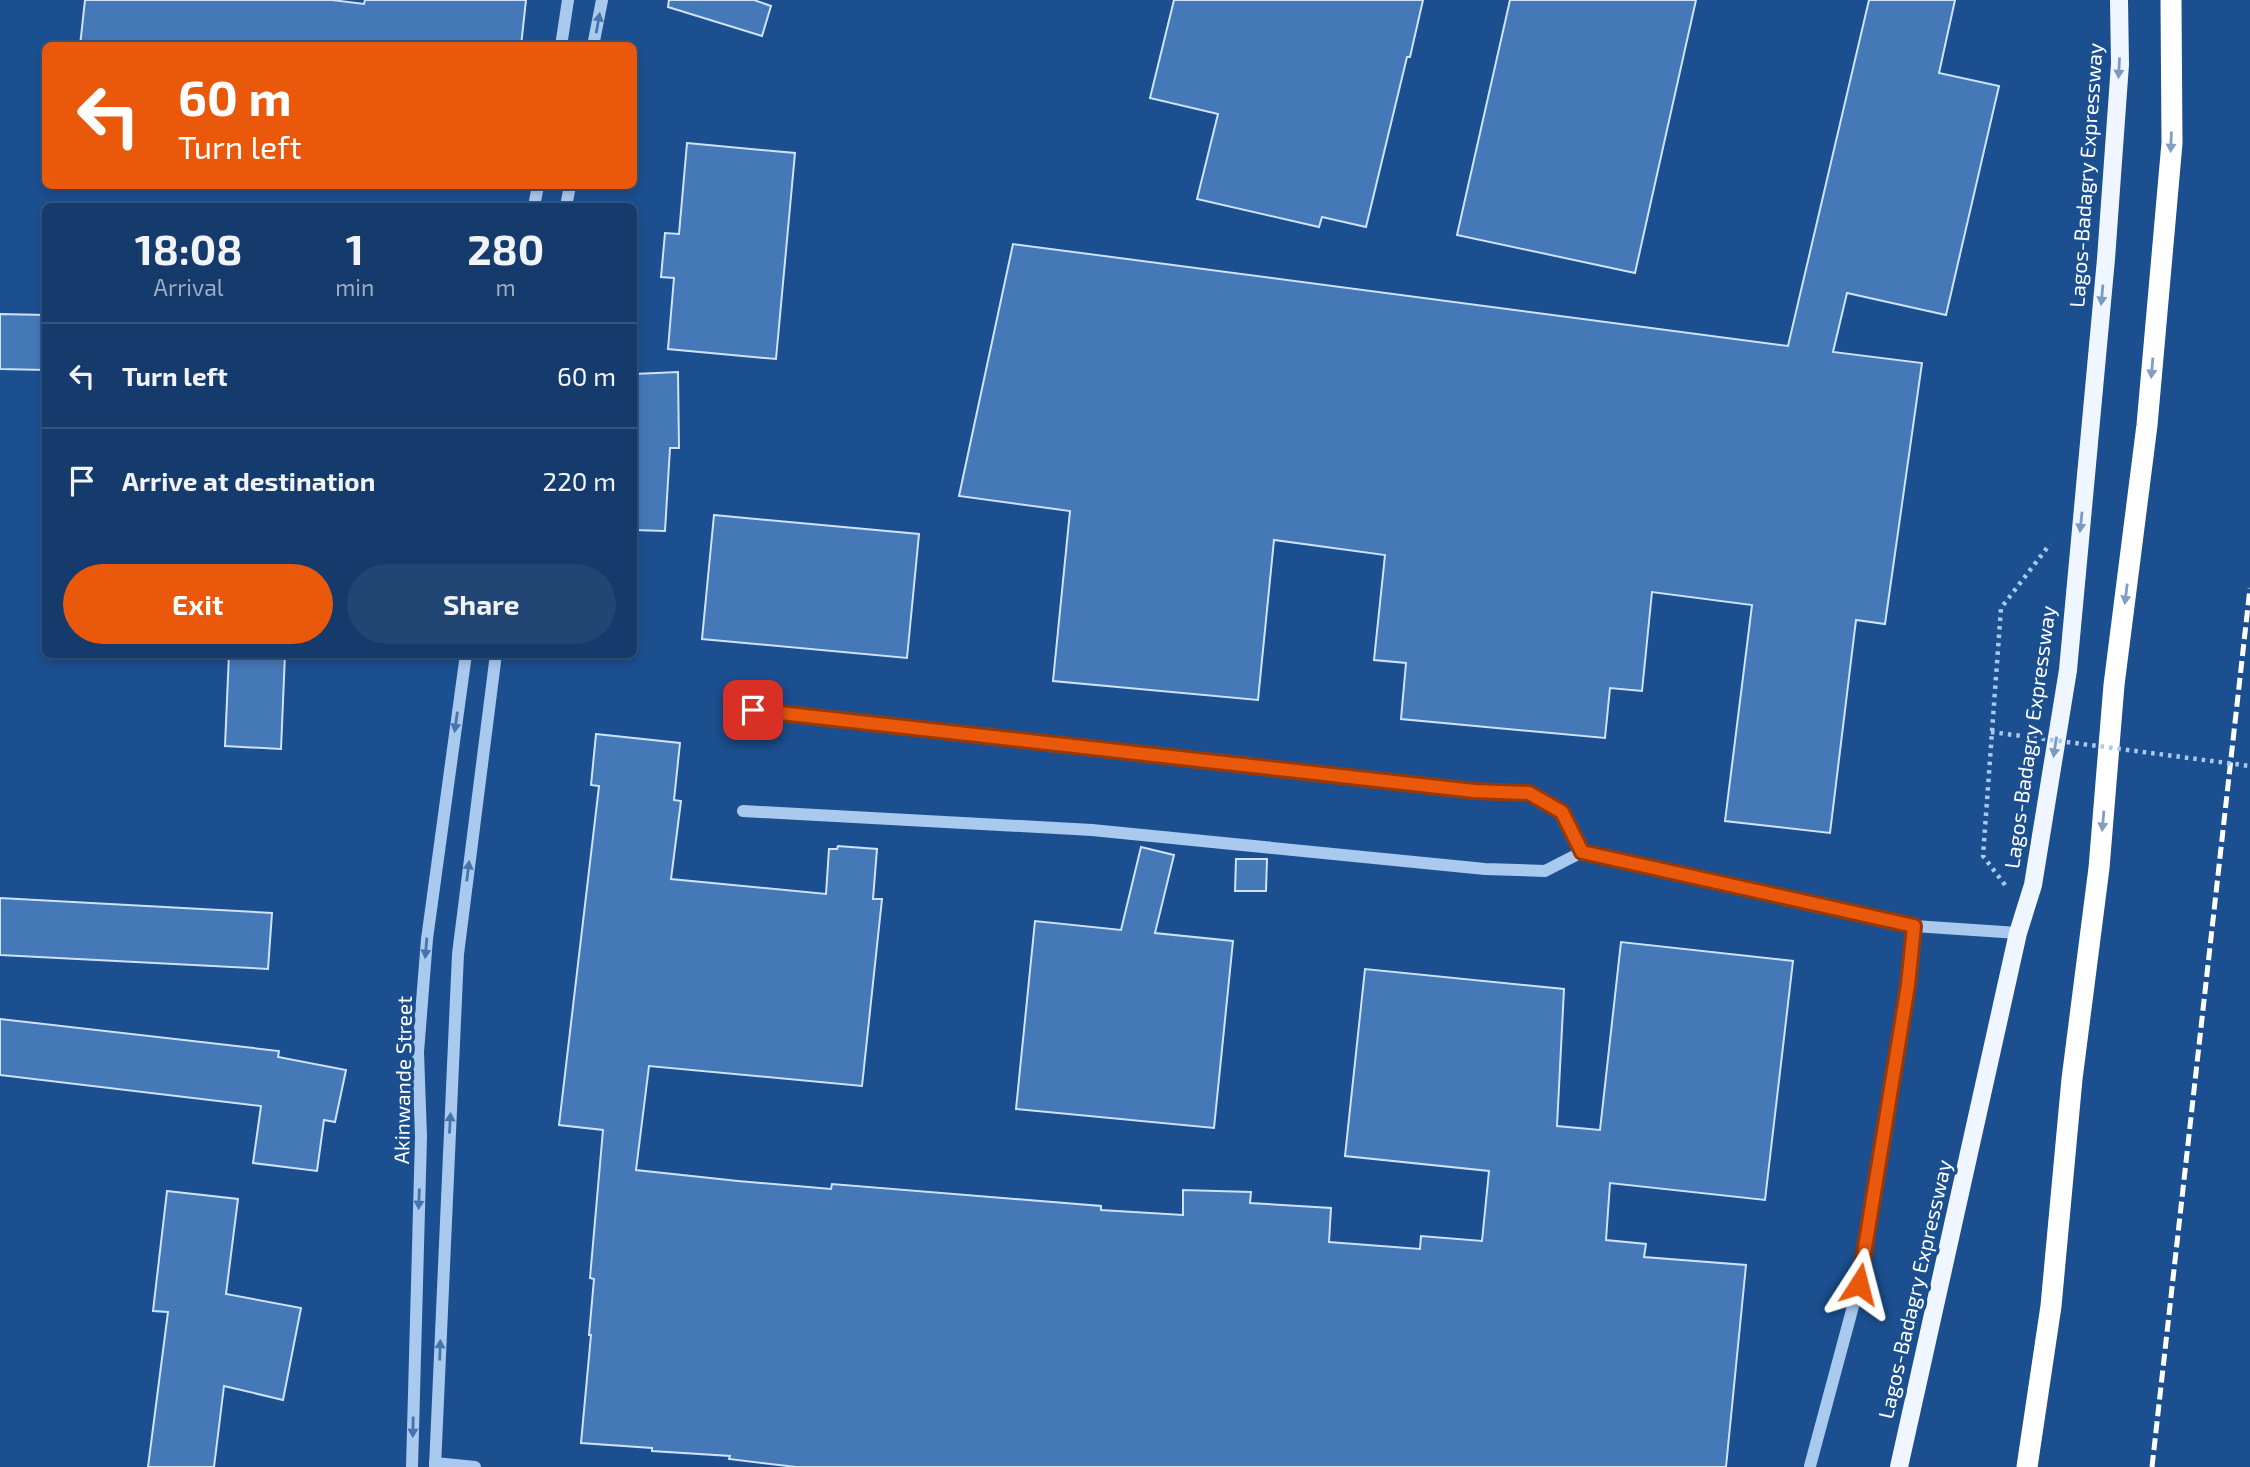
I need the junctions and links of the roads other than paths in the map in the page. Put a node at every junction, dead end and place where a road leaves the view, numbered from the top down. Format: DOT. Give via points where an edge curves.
graph roads {
  1 [pos="568,0"];
  2 [pos="602,0"];
  3 [pos="2119,0"];
  4 [pos="2171,0"];
  5 [pos="562,42"];
  6 [pos="594,42"];
  7 [pos="465,658"];
  8 [pos="495,658"];
  9 [pos="753,710"];
  10 [pos="743,811"];
  11 [pos="1582,852"];
  12 [pos="1914,926"];
  13 [pos="2018,933"];
  14 [pos="2034,1418"];
  15 [pos="435,1465"];
  16 [pos="1810,1466"];
  17 [pos="412,1467"];
  18 [pos="475,1467"];
  19 [pos="1899,1467"];
  20 [pos="2018,1467"];
  21 [pos="2027,1467"];
  1 -- 5 [label="street"];
  6 -- 2 [label="street, one-way"];
  3 -- 13 [label="main road, Lagos-Badagry Expressway, one-way" via="2120,64 2106,259 2068,670 2032,885"];
  4 -- 14 [label="highway, one-way" via="2172,142 2147,425 2071,1079 2051,1306"];
  7 -- 17 [label="street, Akinwande Street, one-way" via="427,939 418,1052 421,1137"];
  15 -- 8 [label="street, one-way" via="458,954"];
  9 -- 11 [label="street" via="1474,791 1529,793 1562,812"];
  10 -- 11 [label="street" via="1092,830 1485,869 1545,871"];
  11 -- 12 [label="street"];
  12 -- 13 [label="street"];
  12 -- 16 [label="street" via="1859,1284"];
  13 -- 19 [label="main road, Lagos-Badagry Expressway"];
  14 -- 20 [label="highway"];
  14 -- 21 [label="highway"];
  15 -- 18 [label="street"];
}
